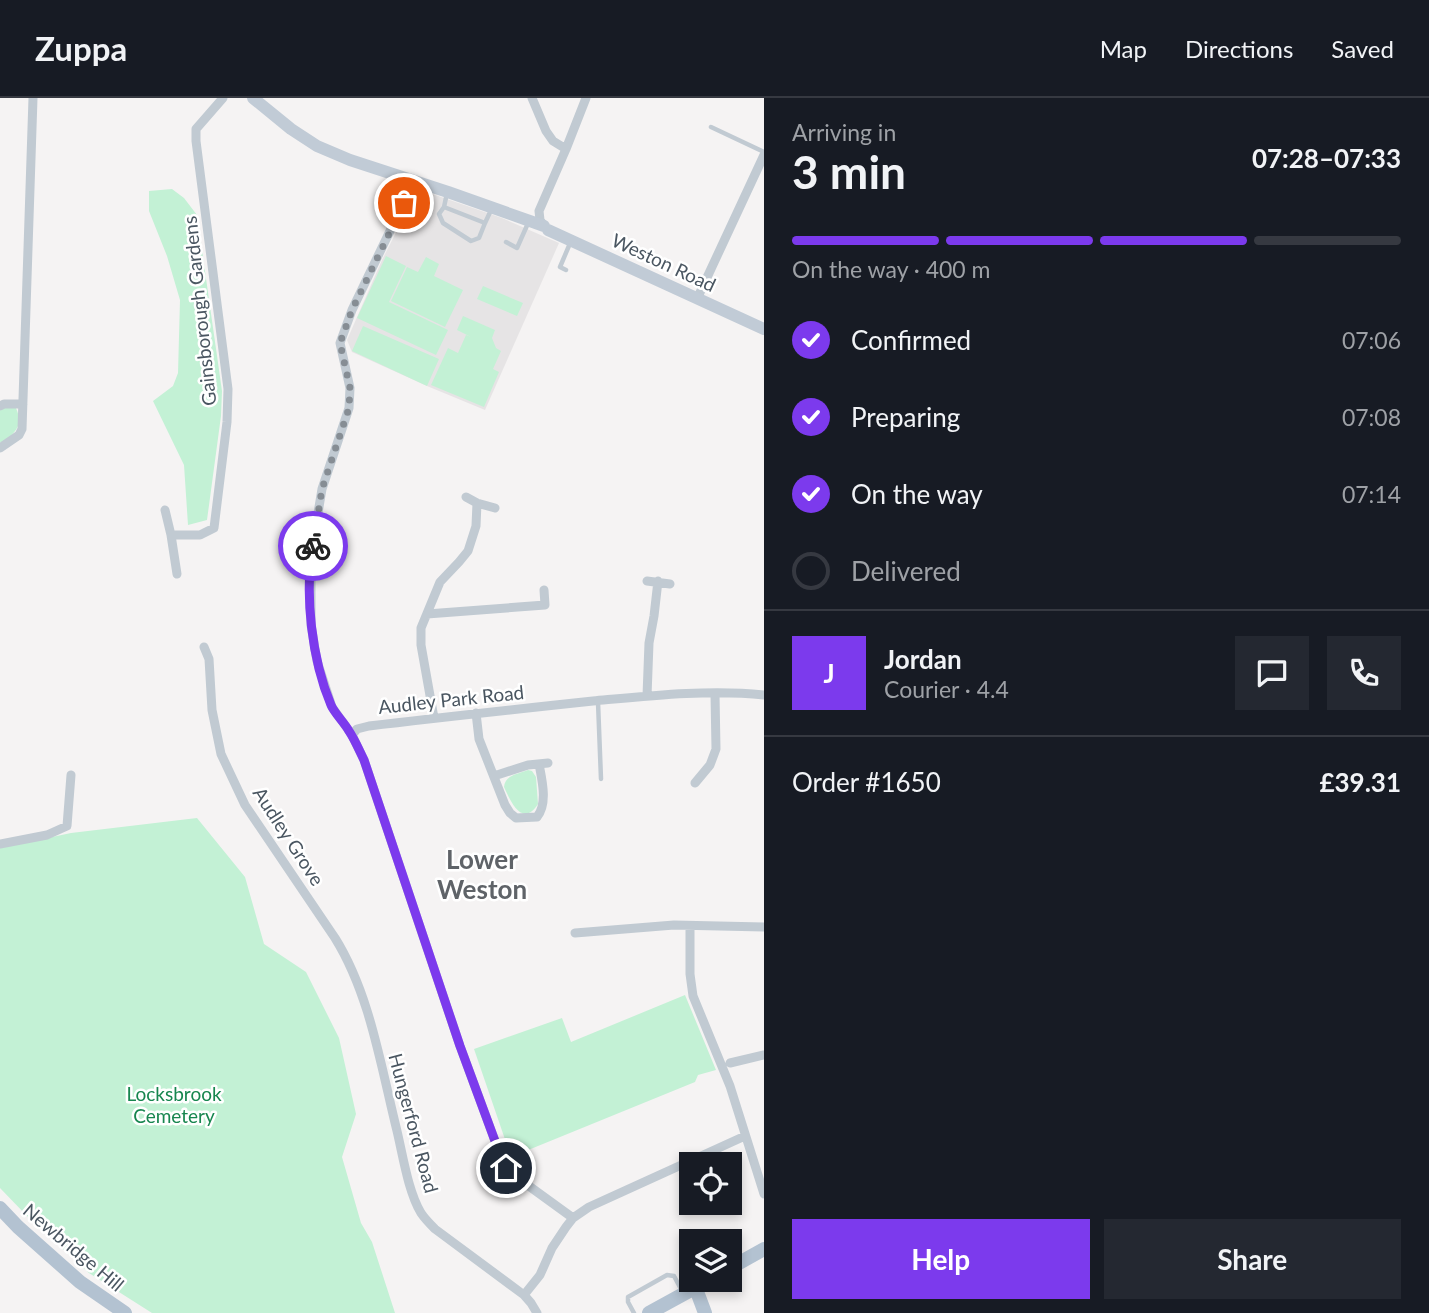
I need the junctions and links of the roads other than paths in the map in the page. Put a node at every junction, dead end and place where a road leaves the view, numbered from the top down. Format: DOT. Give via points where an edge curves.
graph roads {
  1 [pos="33,98"];
  2 [pos="223,98"];
  3 [pos="253,98"];
  4 [pos="532,98"];
  5 [pos="586,98"];
  6 [pos="711,127"];
  7 [pos="566,149"];
  8 [pos="764,156"];
  9 [pos="414,181"];
  10 [pos="448,192"];
  11 [pos="444,207"];
  12 [pos="493,207"];
  13 [pos="530,221"];
  14 [pos="485,223"];
  15 [pos="546,228"];
  16 [pos="571,240"];
  17 [pos="506,242"];
  18 [pos="566,270"];
  19 [pos="697,299"];
  20 [pos="764,329"];
  21 [pos="23,404"];
  22 [pos="0,406"];
  23 [pos="0,448"];
  24 [pos="466,497"];
  25 [pos="477,503"];
  26 [pos="495,508"];
  27 [pos="165,510"];
  28 [pos="171,535"];
  29 [pos="177,574"];
  30 [pos="670,584"];
  31 [pos="544,590"];
  32 [pos="427,614"];
  33 [pos="204,648"];
  34 [pos="715,694"];
  35 [pos="764,695"];
  36 [pos="647,696"];
  37 [pos="598,701"];
  38 [pos="477,713"];
  39 [pos="434,718"];
  40 [pos="352,735"];
  41 [pos="71,775"];
  42 [pos="494,776"];
  43 [pos="601,779"];
  44 [pos="695,783"];
  45 [pos="0,844"];
  46 [pos="690,926"];
  47 [pos="764,927"];
  48 [pos="575,933"];
  49 [pos="373,1035"];
  50 [pos="764,1055"];
  51 [pos="726,1063"];
  52 [pos="745,1136"];
  53 [pos="764,1194"];
  54 [pos="0,1208"];
  55 [pos="573,1218"];
  56 [pos="764,1249"];
  57 [pos="742,1261"];
  58 [pos="679,1281"];
  59 [pos="690,1292"];
  60 [pos="524,1295"];
  61 [pos="125,1313"];
  62 [pos="537,1313"];
  63 [pos="634,1313"];
  64 [pos="649,1313"];
  65 [pos="705,1313"];
  1 -- 21 [label="street"];
  2 -- 28 [label="street, Gainsborough Gardens" via="196,129 196,141 228,389 228,422 214,528 200,535"];
  3 -- 9 [label="street, Weston Road" via="317,146"];
  4 -- 7 [label="street" via="552,141"];
  5 -- 7 [label="street"];
  6 -- 8 [label="lane"];
  7 -- 15 [label="street" via="539,211"];
  8 -- 19 [label="street"];
  9 -- 10 [label="street, Weston Road"];
  9 -- 40 [label="street" via="340,343 350,388 349,408 322,489 311,555 311,625 317,661 332,707"];
  10 -- 11 [label="lane"];
  10 -- 12 [label="street, Weston Road"];
  11 -- 14 [label="lane"];
  11 -- 14 [label="lane" via="439,214 443,223 471,241 479,238"];
  12 -- 13 [label="street, Weston Road"];
  12 -- 14 [label="lane"];
  13 -- 15 [label="street, Weston Road"];
  13 -- 17 [label="lane" via="517,248"];
  15 -- 16 [label="street, Weston Road"];
  16 -- 18 [label="lane" via="560,267"];
  16 -- 19 [label="street, Weston Road"];
  19 -- 20 [label="street, Weston Road"];
  21 -- 22 [label="street"];
  21 -- 23 [label="street" via="19,435"];
  24 -- 25 [label="street"];
  25 -- 26 [label="street"];
  25 -- 32 [label="street" via="476,526 467,551 440,582"];
  27 -- 28 [label="street"];
  28 -- 29 [label="street"];
  30 -- 36 [label="street" via="652,581 654,616"];
  31 -- 32 [label="street" via="545,605"];
  32 -- 39 [label="street" via="421,645"];
  33 -- 49 [label="street, Audley Grove" via="221,754 246,805 348,958"];
  34 -- 35 [label="street, Audley Park Road"];
  34 -- 36 [label="street, Audley Park Road"];
  34 -- 44 [label="street" via="716,749"];
  36 -- 37 [label="street, Audley Park Road"];
  37 -- 38 [label="street, Audley Park Road"];
  37 -- 43 [label="lane"];
  38 -- 39 [label="street, Audley Park Road"];
  38 -- 42 [label="street" via="479,739"];
  39 -- 40 [label="street, Audley Park Road" via="369,726"];
  40 -- 55 [label="street" via="502,1160 511,1173"];
  41 -- 45 [label="street" via="67,826 47,835"];
  42 -- 42 [label="street" via="510,813 516,818 537,817 542,811 544,764"];
  46 -- 47 [label="street"];
  46 -- 48 [label="street"];
  46 -- 51 [label="street" via="690,985"];
  49 -- 60 [label="street, Hungerford Road" via="417,1206 435,1229"];
  50 -- 51 [label="street"];
  51 -- 52 [label="street"];
  52 -- 53 [label="street"];
  52 -- 55 [label="street"];
  54 -- 61 [label="main road, Newbridge Hill" via="80,1282"];
  55 -- 60 [label="street"];
  56 -- 57 [label="main road"];
  58 -- 63 [label="lane" via="667,1275 631,1294 628,1302"];
  59 -- 64 [label="main road"];
  59 -- 65 [label="main road"];
  60 -- 62 [label="street, Hungerford Road"];
}
